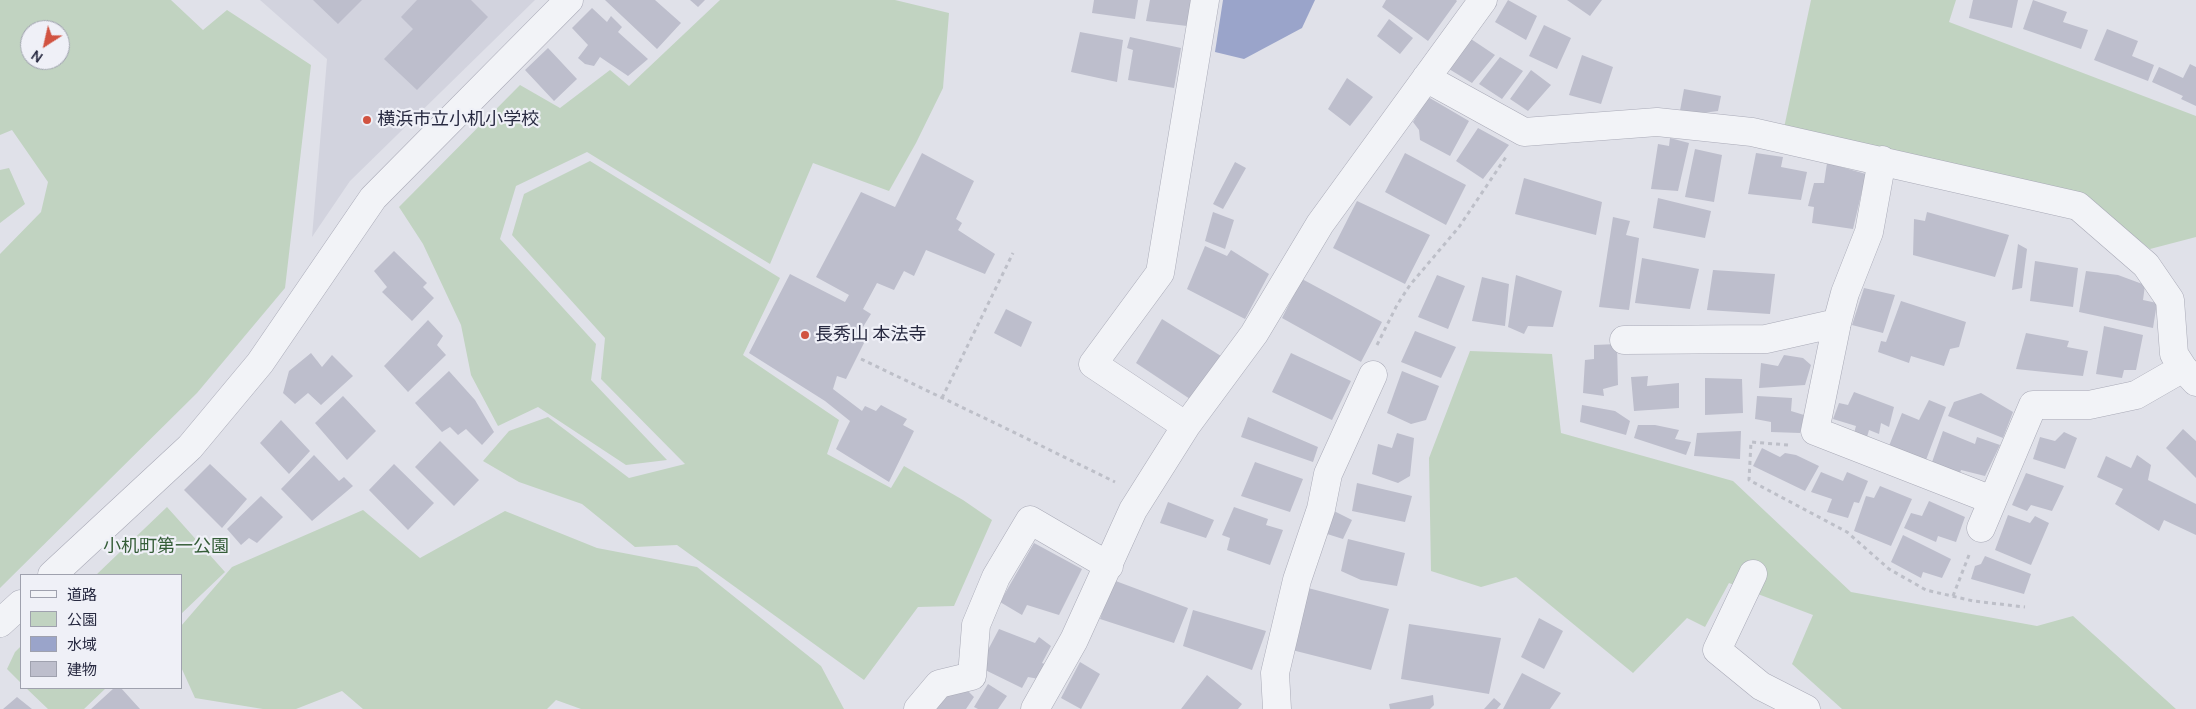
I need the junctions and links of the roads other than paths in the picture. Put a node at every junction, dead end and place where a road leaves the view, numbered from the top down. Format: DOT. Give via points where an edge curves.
graph roads {
  1 [pos="568,0"];
  2 [pos="1205,0"];
  3 [pos="1483,0"];
  4 [pos="1426,78"];
  5 [pos="1882,160"];
  6 [pos="1836,323"];
  7 [pos="1624,340"];
  8 [pos="1373,375"];
  9 [pos="2189,375"];
  10 [pos="1186,426"];
  11 [pos="1992,500"];
  12 [pos="1980,528"];
  13 [pos="1109,566"];
  14 [pos="53,574"];
  15 [pos="1753,574"];
  16 [pos="20,605"];
  17 [pos="0,623"];
  18 [pos="1040,708"];
  19 [pos="918,709"];
  20 [pos="1277,709"];
  21 [pos="1806,709"];
  1 -- 14 [label="street" via="372,198 260,363 190,448"];
  2 -- 10 [label="street" via="1160,273 1093,364"];
  3 -- 4 [label="street"];
  4 -- 5 [label="street" via="1524,132 1657,122 1752,132"];
  4 -- 10 [label="street" via="1320,224 1254,334"];
  5 -- 6 [label="street" via="1869,232"];
  5 -- 9 [label="street" via="2078,206 2146,265 2170,300 2174,354"];
  6 -- 7 [label="street" via="1766,339"];
  6 -- 11 [label="street" via="1816,431"];
  8 -- 20 [label="street" via="1328,474 1275,673"];
  9 -- 11 [label="street" via="2136,395 2089,405 2033,405"];
  10 -- 13 [label="street" via="1133,510"];
  11 -- 12 [label="street"];
  13 -- 18 [label="street"];
  13 -- 19 [label="street" via="1030,520 996,576 976,625 972,676 939,684"];
  15 -- 21 [label="street" via="1717,650 1761,686"];
  16 -- 17 [label="street"];
}
